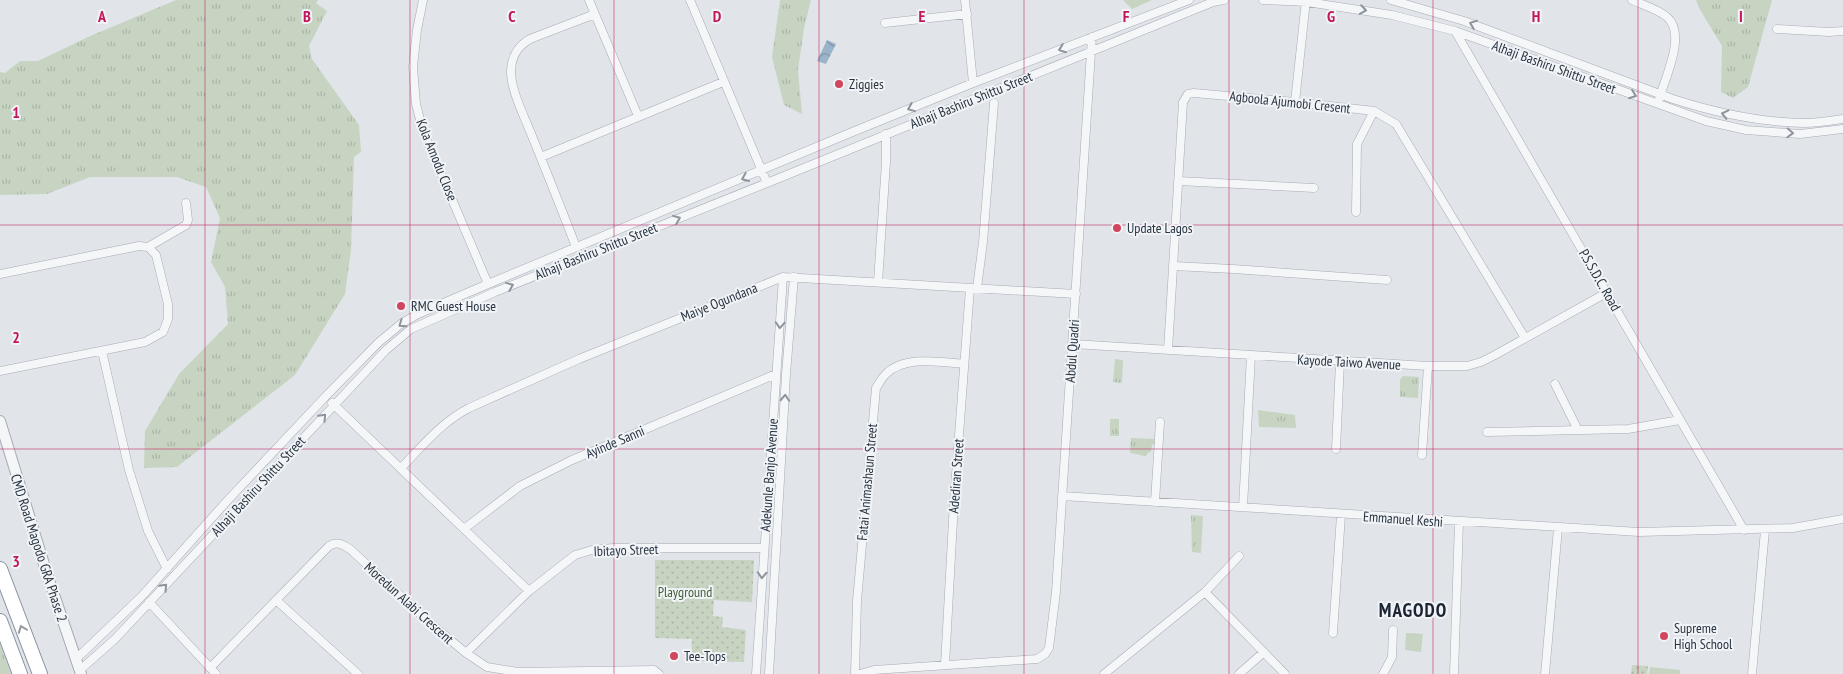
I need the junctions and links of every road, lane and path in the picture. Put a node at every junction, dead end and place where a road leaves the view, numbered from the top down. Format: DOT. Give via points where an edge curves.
graph roads {
  1 [pos="423,0"];
  2 [pos="590,0"];
  3 [pos="690,0"];
  4 [pos="965,0"];
  5 [pos="1189,0"];
  6 [pos="1224,0"];
  7 [pos="1263,0"];
  8 [pos="1392,0"];
  9 [pos="1632,0"];
  10 [pos="1306,1"];
  11 [pos="595,14"];
  12 [pos="966,14"];
  13 [pos="1456,19"];
  14 [pos="885,22"];
  15 [pos="1777,29"];
  16 [pos="1843,31"];
  17 [pos="1455,32"];
  18 [pos="1092,37"];
  19 [pos="1092,51"];
  20 [pos="723,82"];
  21 [pos="973,83"];
  22 [pos="1660,94"];
  23 [pos="1295,102"];
  24 [pos="994,103"];
  25 [pos="1658,104"];
  26 [pos="1374,111"];
  27 [pos="638,116"];
  28 [pos="1843,119"];
  29 [pos="1843,129"];
  30 [pos="886,134"];
  31 [pos="541,157"];
  32 [pos="761,171"];
  33 [pos="1178,181"];
  34 [pos="767,183"];
  35 [pos="1314,188"];
  36 [pos="186,203"];
  37 [pos="1356,212"];
  38 [pos="148,247"];
  39 [pos="576,247"];
  40 [pos="1174,266"];
  41 [pos="0,274"];
  42 [pos="783,277"];
  43 [pos="794,277"];
  44 [pos="1387,280"];
  45 [pos="878,282"];
  46 [pos="488,284"];
  47 [pos="974,288"];
  48 [pos="1608,292"];
  49 [pos="1076,294"];
  50 [pos="1525,338"];
  51 [pos="1073,344"];
  52 [pos="1168,350"];
  53 [pos="102,351"];
  54 [pos="1251,355"];
  55 [pos="1340,362"];
  56 [pos="964,364"];
  57 [pos="1428,366"];
  58 [pos="0,371"];
  59 [pos="776,374"];
  60 [pos="1554,384"];
  61 [pos="326,396"];
  62 [pos="334,405"];
  63 [pos="1680,420"];
  64 [pos="0,421"];
  65 [pos="1160,422"];
  66 [pos="1578,430"];
  67 [pos="1487,432"];
  68 [pos="1336,449"];
  69 [pos="1422,455"];
  70 [pos="402,467"];
  71 [pos="1062,496"];
  72 [pos="1155,502"];
  73 [pos="1243,507"];
  74 [pos="1341,515"];
  75 [pos="1843,519"];
  76 [pos="1459,522"];
  77 [pos="1558,528"];
  78 [pos="464,530"];
  79 [pos="1744,530"];
  80 [pos="1765,530"];
  81 [pos="764,548"];
  82 [pos="1239,556"];
  83 [pos="166,569"];
  84 [pos="0,570"];
  85 [pos="530,591"];
  86 [pos="1205,592"];
  87 [pos="276,600"];
  88 [pos="149,602"];
  89 [pos="0,621"];
  90 [pos="112,625"];
  91 [pos="1393,630"];
  92 [pos="121,633"];
  93 [pos="1333,634"];
  94 [pos="1264,652"];
  95 [pos="466,653"];
  96 [pos="76,659"];
  97 [pos="945,665"];
  98 [pos="213,671"];
  99 [pos="910,671"];
  100 [pos="80,672"];
  101 [pos="20,674"];
  102 [pos="40,674"];
  103 [pos="358,674"];
  104 [pos="659,674"];
  105 [pos="756,674"];
  106 [pos="769,674"];
  107 [pos="855,674"];
  108 [pos="860,674"];
  109 [pos="1104,674"];
  110 [pos="1238,674"];
  111 [pos="1285,674"];
  112 [pos="1383,674"];
  113 [pos="1454,674"];
  114 [pos="1545,674"];
  115 [pos="1752,674"];
  1 -- 46 [label="street, Kola Amodu Close" via="413,67 416,104 423,131"];
  2 -- 11 [label="street"];
  3 -- 20 [label="street"];
  4 -- 12 [label="street"];
  5 -- 18 [label="street, Alhaji Bashiru Shittu Street"];
  6 -- 19 [label="street, Alhaji Bashiru Shittu Street"];
  7 -- 10 [label="street, Alhaji Bashiru Shittu Street"];
  8 -- 13 [label="street, Alhaji Bashiru Shittu Street"];
  9 -- 22 [label="street" via="1667,16 1674,30 1676,43"];
  10 -- 17 [label="street, Alhaji Bashiru Shittu Street, one-way" via="1392,15"];
  10 -- 23 [label="street"];
  11 -- 27 [label="street"];
  11 -- 31 [label="street" via="530,39 515,53 512,81"];
  12 -- 14 [label="street"];
  12 -- 21 [label="street"];
  13 -- 17 [label="street"];
  22 -- 13 [label="street, Alhaji Bashiru Shittu Street, one-way"];
  15 -- 16 [label="street"];
  17 -- 25 [label="street, Alhaji Bashiru Shittu Street, one-way"];
  17 -- 48 [label="street, P.S.S.D.C. Road"];
  18 -- 19 [label="street, Abdul Quadri"];
  18 -- 21 [label="street, Alhaji Bashiru Shittu Street, one-way"];
  19 -- 30 [label="street, Alhaji Bashiru Shittu Street"];
  19 -- 49 [label="street, Abdul Quadri"];
  20 -- 27 [label="street"];
  20 -- 32 [label="street"];
  21 -- 32 [label="street, Alhaji Bashiru Shittu Street, one-way"];
  22 -- 25 [label="street"];
  28 -- 22 [label="street, Alhaji Bashiru Shittu Street, one-way" via="1805,123 1739,117"];
  23 -- 26 [label="street, Agboola Ajumobi Cresent"];
  23 -- 33 [label="street, Agboola Ajumobi Cresent" via="1188,94 1183,102"];
  24 -- 47 [label="street, Adediran Street" via="983,242"];
  25 -- 29 [label="street, Alhaji Bashiru Shittu Street, one-way" via="1706,121 1746,130 1800,134"];
  26 -- 37 [label="street" via="1357,144"];
  26 -- 50 [label="street, Agboola Ajumobi Cresent" via="1396,124"];
  27 -- 31 [label="street"];
  30 -- 34 [label="street, Alhaji Bashiru Shittu Street"];
  30 -- 45 [label="street"];
  31 -- 39 [label="street"];
  32 -- 34 [label="street"];
  32 -- 39 [label="street, Alhaji Bashiru Shittu Street, one-way"];
  33 -- 35 [label="street"];
  33 -- 40 [label="street, Agboola Ajumobi Cresent"];
  62 -- 34 [label="street, Alhaji Bashiru Shittu Street, one-way" via="386,350 411,329 494,292"];
  36 -- 38 [label="street" via="186,226"];
  38 -- 41 [label="street" via="139,246"];
  38 -- 53 [label="street" via="156,254 168,304 168,319 163,332 145,342"];
  39 -- 46 [label="street, Alhaji Bashiru Shittu Street"];
  40 -- 44 [label="street"];
  40 -- 52 [label="street, Agboola Ajumobi Cresent"];
  42 -- 43 [label="street, Maiye Ogundana"];
  42 -- 59 [label="street, Adekunle Banjo Avenue, one-way"];
  42 -- 70 [label="street, Maiye Ogundana" via="578,359 469,408 441,427"];
  43 -- 45 [label="street, Maiye Ogundana"];
  106 -- 43 [label="street, Adekunle Banjo Avenue, one-way"];
  45 -- 47 [label="street, Maiye Ogundana"];
  46 -- 61 [label="street, Alhaji Bashiru Shittu Street, one-way" via="402,323"];
  47 -- 49 [label="street, Maiye Ogundana"];
  47 -- 56 [label="street, Adediran Street"];
  48 -- 50 [label="street, Kayode Taiwo Avenue"];
  48 -- 63 [label="street, P.S.S.D.C. Road"];
  49 -- 51 [label="street, Abdul Quadri"];
  50 -- 57 [label="street, Kayode Taiwo Avenue" via="1481,362 1467,366"];
  51 -- 52 [label="street, Kayode Taiwo Avenue"];
  51 -- 71 [label="street, Abdul Quadri"];
  52 -- 54 [label="street, Kayode Taiwo Avenue"];
  53 -- 58 [label="street"];
  53 -- 83 [label="street" via="129,470 148,531"];
  54 -- 55 [label="street, Kayode Taiwo Avenue"];
  54 -- 73 [label="street"];
  55 -- 57 [label="street, Kayode Taiwo Avenue"];
  55 -- 68 [label="street"];
  56 -- 97 [label="street, Adediran Street"];
  56 -- 107 [label="street, Fatai Animashaun Street" via="912,362 896,367 876,388 857,600"];
  57 -- 69 [label="street"];
  59 -- 78 [label="street, Ayinde Sanni" via="563,464 520,486"];
  59 -- 81 [label="street, Adekunle Banjo Avenue"];
  60 -- 66 [label="street"];
  61 -- 62 [label="street"];
  61 -- 83 [label="street, Alhaji Bashiru Shittu Street"];
  62 -- 70 [label="street"];
  88 -- 62 [label="street, Alhaji Bashiru Shittu Street, one-way"];
  63 -- 66 [label="street" via="1628,429"];
  63 -- 79 [label="street, P.S.S.D.C. Road"];
  64 -- 96 [label="street, CMD Road Magodo GRA Phase 2"];
  65 -- 72 [label="street"];
  66 -- 67 [label="street"];
  70 -- 78 [label="street"];
  71 -- 72 [label="street, Emmanuel Keshi"];
  71 -- 97 [label="street, Abdul Quadri" via="1056,592 1046,654 1037,659"];
  72 -- 73 [label="street, Emmanuel Keshi"];
  73 -- 74 [label="street, Emmanuel Keshi"];
  74 -- 76 [label="street, Emmanuel Keshi"];
  74 -- 93 [label="street"];
  75 -- 80 [label="street, Emmanuel Keshi"];
  76 -- 77 [label="street, Emmanuel Keshi"];
  76 -- 113 [label="street"];
  77 -- 79 [label="street, Emmanuel Keshi" via="1639,532"];
  77 -- 114 [label="street"];
  78 -- 85 [label="street"];
  79 -- 80 [label="street, Emmanuel Keshi"];
  80 -- 115 [label="street"];
  81 -- 85 [label="street, Ibitayo Street" via="592,550 574,555"];
  81 -- 105 [label="street, Adekunle Banjo Avenue, one-way"];
  82 -- 86 [label="street"];
  83 -- 90 [label="street, Alhaji Bashiru Shittu Street"];
  102 -- 84 [label="highway, one-way"];
  85 -- 95 [label="street, Ibitayo Street"];
  86 -- 94 [label="street"];
  86 -- 109 [label="street"];
  87 -- 95 [label="street, Moredun Alabi Crescent" via="329,546 341,544"];
  87 -- 98 [label="street, Moredun Alabi Crescent"];
  87 -- 103 [label="street"];
  88 -- 92 [label="street, Alhaji Bashiru Shittu Street"];
  88 -- 98 [label="street"];
  89 -- 101 [label="highway"];
  90 -- 92 [label="street"];
  90 -- 96 [label="street, Alhaji Bashiru Shittu Street"];
  91 -- 112 [label="street" via="1392,657"];
  92 -- 100 [label="street, Alhaji Bashiru Shittu Street"];
  94 -- 110 [label="street"];
  94 -- 111 [label="street"];
  95 -- 104 [label="street, Moredun Alabi Crescent" via="487,667 509,671 654,670"];
  96 -- 100 [label="street, CMD Road Magodo GRA Phase 2"];
  97 -- 99 [label="street"];
  99 -- 108 [label="street" via="874,670"];
}
